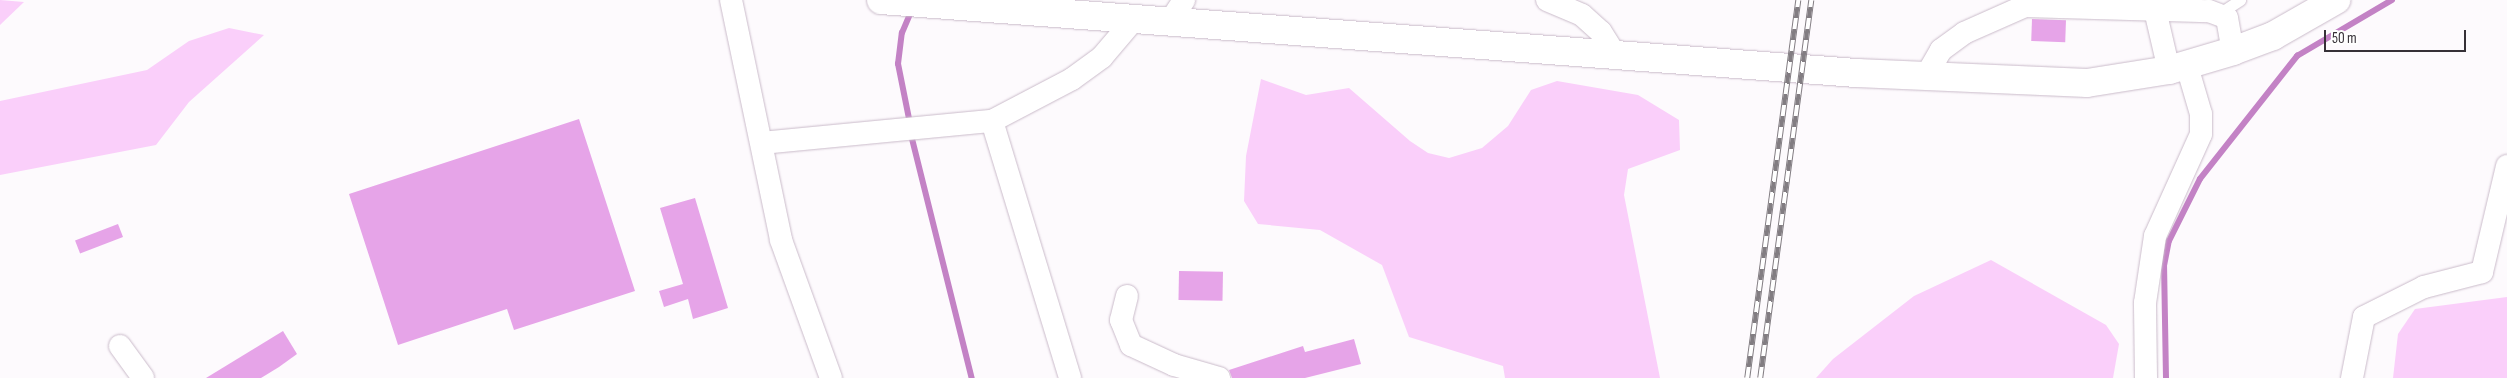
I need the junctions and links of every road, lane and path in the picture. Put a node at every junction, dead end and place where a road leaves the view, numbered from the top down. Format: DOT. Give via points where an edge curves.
graph roads {
  1 [pos="730,0"];
  2 [pos="881,0"];
  3 [pos="1547,0"];
  4 [pos="2240,0"];
  5 [pos="2336,0"];
  6 [pos="1177,10"];
  7 [pos="2156,10"];
  8 [pos="2220,13"];
  9 [pos="1136,17"];
  10 [pos="2233,51"];
  11 [pos="1614,54"];
  12 [pos="2178,68"];
  13 [pos="1926,76"];
  14 [pos="992,120"];
  15 [pos="762,143"];
  16 [pos="2507,166"];
  17 [pos="1127,296"];
  18 [pos="120,346"];
  19 [pos="143,378"];
  20 [pos="831,378"];
  21 [pos="1070,378"];
  22 [pos="1219,378"];
  23 [pos="2146,378"];
  24 [pos="2352,378"];
  1 -- 15 [label="street"];
  2 -- 9 [label="street"];
  3 -- 11 [label="street" via="1582,15 1601,32"];
  4 -- 8 [label="lane"];
  5 -- 10 [label="street" via="2273,36"];
  6 -- 9 [label="street"];
  6 -- 11 [label="street"];
  7 -- 8 [label="street"];
  7 -- 12 [label="street"];
  7 -- 13 [label="street" via="2025,6 1964,33 1941,50"];
  8 -- 10 [label="street" via="2230,27"];
  9 -- 14 [label="street" via="1102,57 1072,79"];
  10 -- 12 [label="street"];
  11 -- 13 [label="street"];
  12 -- 13 [label="street" via="2087,83"];
  12 -- 23 [label="street" via="2201,114 2201,134 2155,236 2145,303"];
  14 -- 15 [label="street"];
  14 -- 21 [label="street"];
  15 -- 20 [label="street" via="781,240"];
  16 -- 24 [label="street" via="2482,272 2424,287 2364,317"];
  17 -- 22 [label="street" via="1121,320 1131,345 1174,366"];
  18 -- 19 [label="street"];
}
